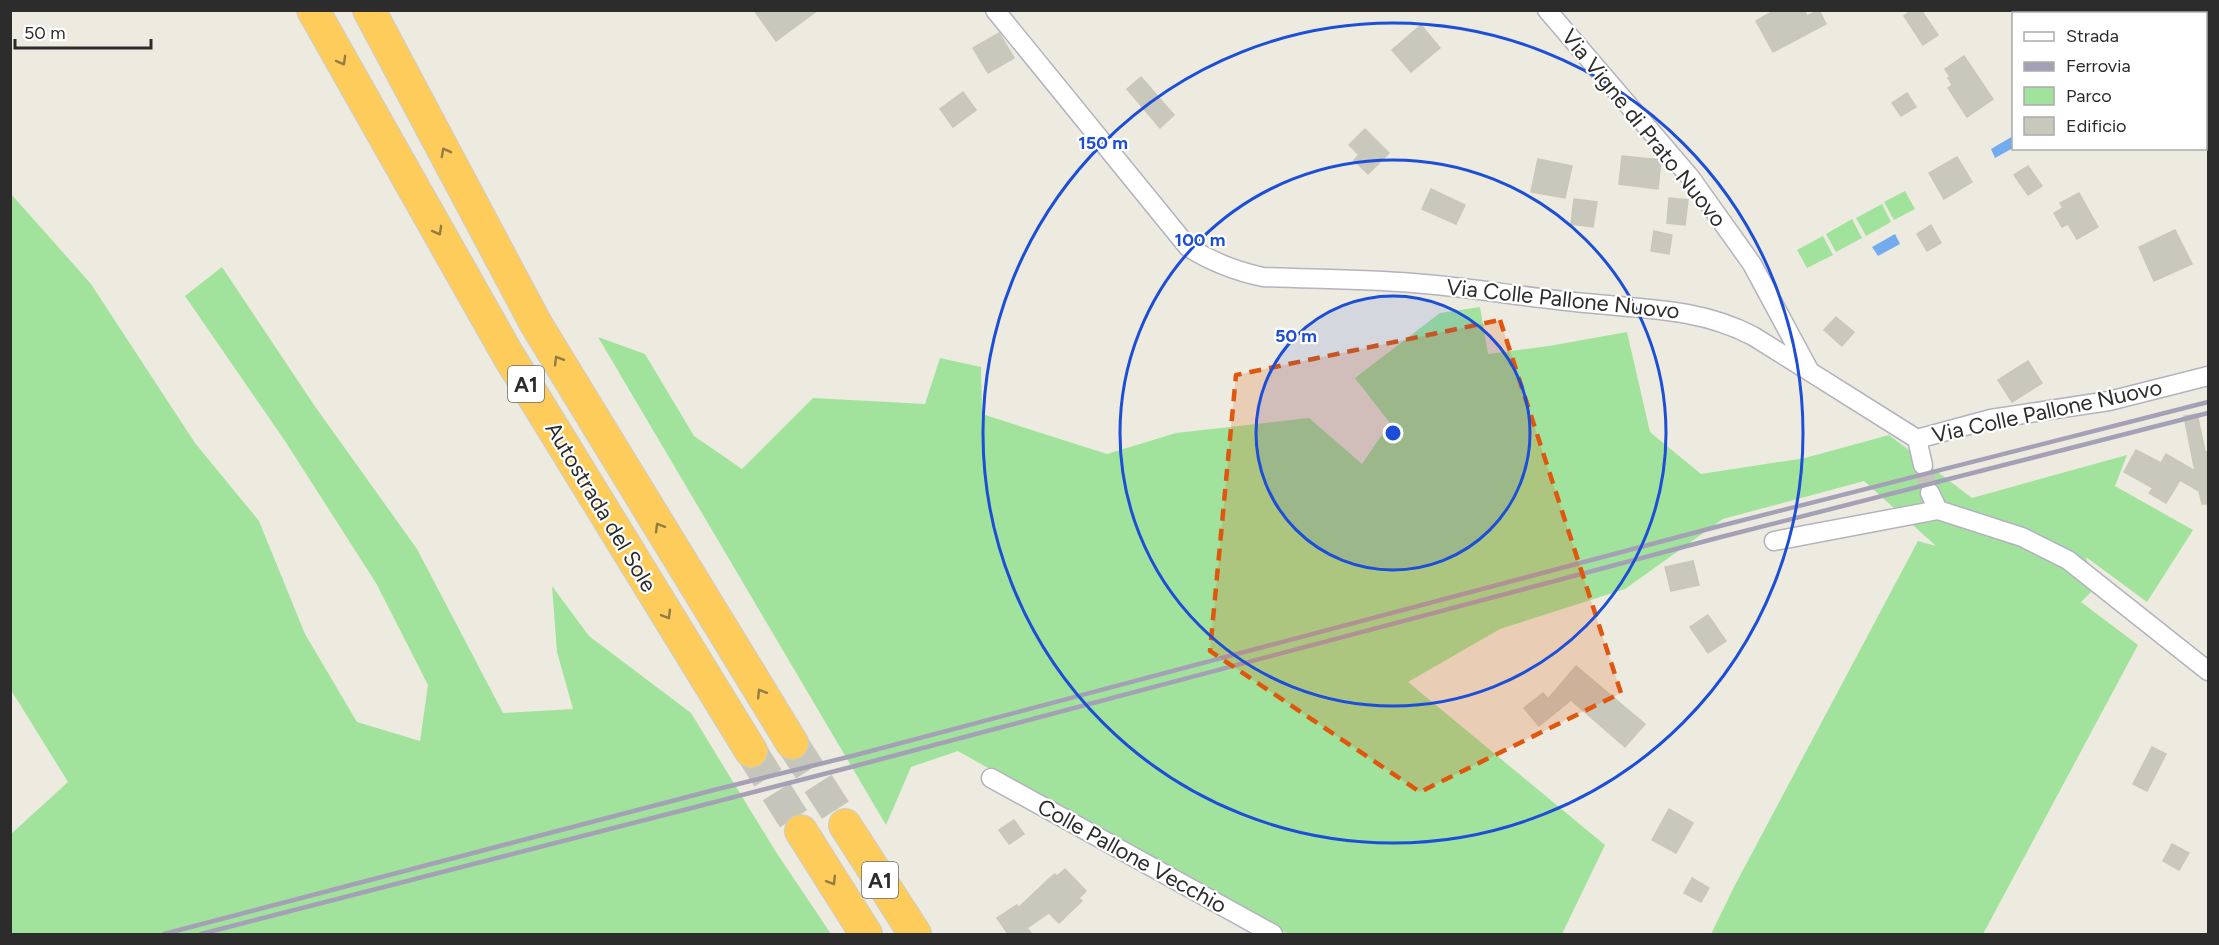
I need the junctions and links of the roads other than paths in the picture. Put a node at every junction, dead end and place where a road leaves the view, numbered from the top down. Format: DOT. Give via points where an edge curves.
graph roads {
  1 [pos="314,10"];
  2 [pos="369,10"];
  3 [pos="995,10"];
  4 [pos="1547,10"];
  5 [pos="1810,372"];
  6 [pos="2208,376"];
  7 [pos="1917,439"];
  8 [pos="1923,465"];
  9 [pos="1930,493"];
  10 [pos="1938,510"];
  11 [pos="1774,541"];
  12 [pos="2208,671"];
  13 [pos="792,743"];
  14 [pos="751,751"];
  15 [pos="991,777"];
  16 [pos="844,825"];
  17 [pos="801,831"];
  18 [pos="866,934"];
  19 [pos="915,934"];
  20 [pos="1273,934"];
  1 -- 14 [label="highway, Autostrada del Sole / A1, one-way" via="508,355"];
  13 -- 2 [label="highway, Autostrada del Sole / A1, one-way" via="536,324"];
  3 -- 5 [label="street, Via Colle Pallone Nuovo" via="1188,247 1224,267 1263,277 1414,283 1689,313 1740,329"];
  4 -- 5 [label="street, Via Vigne di Prato Nuovo" via="1697,187 1752,264"];
  5 -- 7 [label="street, Via Colle Pallone Nuovo"];
  6 -- 7 [label="street, Via Colle Pallone Nuovo" via="2109,400 1991,418"];
  7 -- 8 [label="street"];
  9 -- 10 [label="street"];
  10 -- 11 [label="street"];
  10 -- 12 [label="street" via="2022,537 2068,560"];
  15 -- 20 [label="street, Colle Pallone Vecchio"];
  16 -- 19 [label="highway, A1"];
  17 -- 18 [label="highway, A1, one-way"];
}
